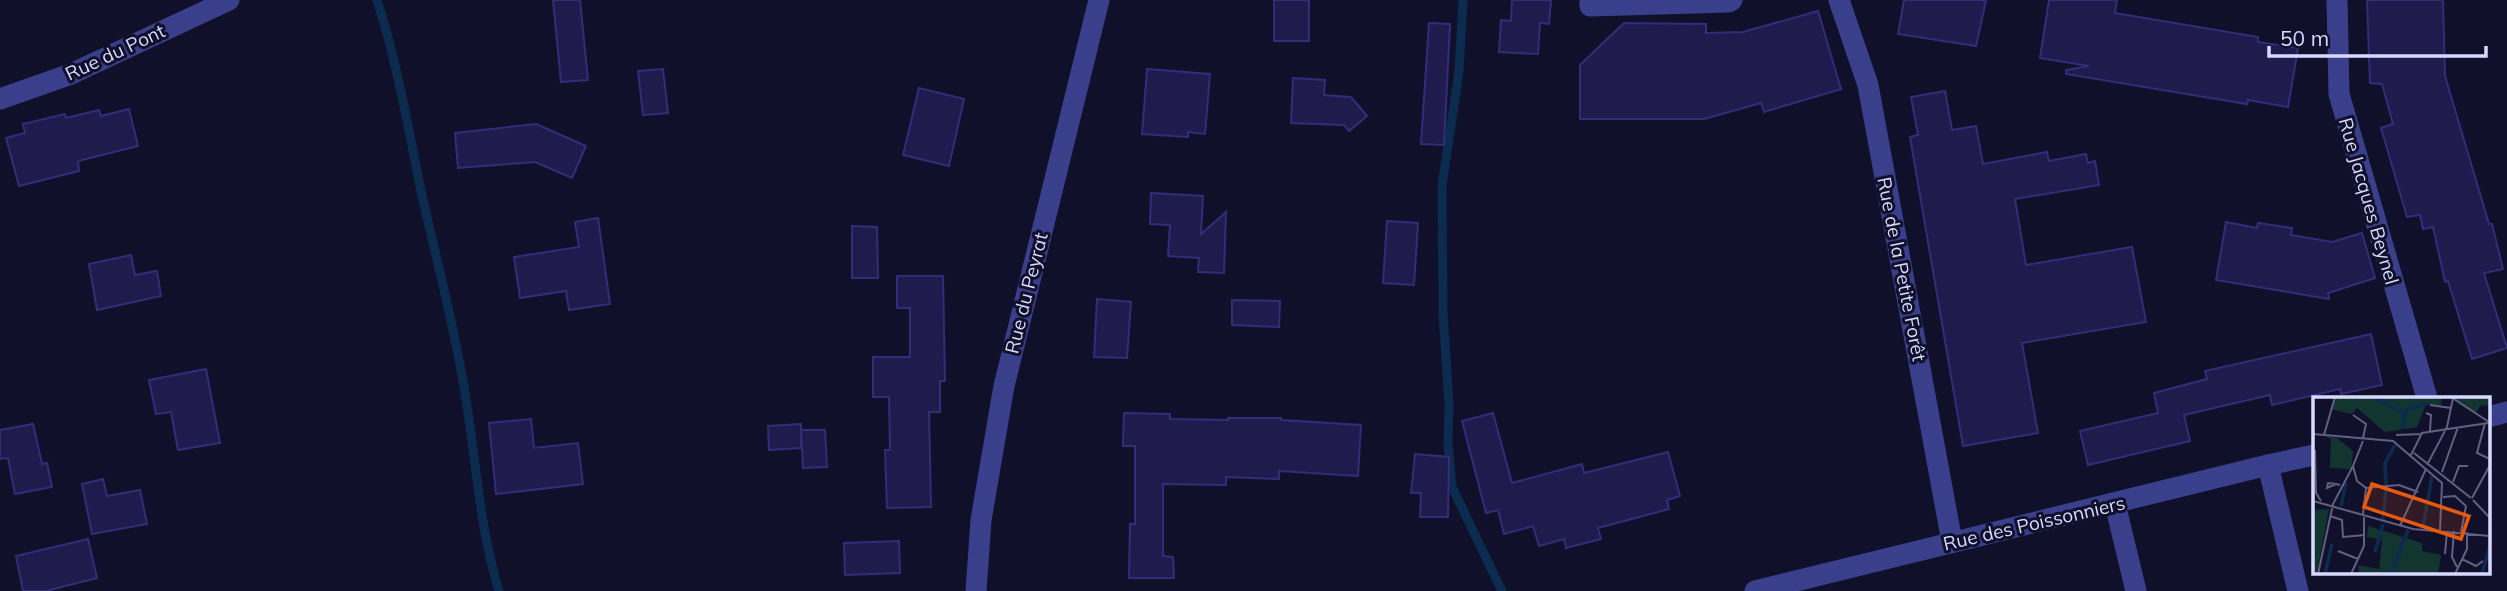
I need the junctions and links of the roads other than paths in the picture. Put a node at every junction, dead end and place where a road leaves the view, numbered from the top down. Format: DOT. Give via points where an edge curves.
graph roads {
  1 [pos="229,0"];
  2 [pos="1099,0"];
  3 [pos="1590,0"];
  4 [pos="1732,0"];
  5 [pos="1839,0"];
  6 [pos="2337,0"];
  7 [pos="0,99"];
  8 [pos="2427,397"];
  9 [pos="2507,412"];
  10 [pos="2490,416"];
  11 [pos="2313,455"];
  12 [pos="2268,465"];
  13 [pos="2115,504"];
  14 [pos="1952,542"];
  15 [pos="976,591"];
  16 [pos="1755,591"];
  17 [pos="2136,591"];
  18 [pos="2298,591"];
  1 -- 7 [label="street, Rue du Pont" via="71,74"];
  2 -- 15 [label="street, Rue du Peyrat" via="1004,386 981,520"];
  3 -- 4 [label="street" via="1590,6"];
  5 -- 14 [label="street, Rue de la Petite Forêt" via="1868,85"];
  6 -- 8 [label="street, Rue Jacques Beynel" via="2339,94"];
  9 -- 10 [label="street"];
  11 -- 12 [label="street, Rue des Poissonniers"];
  12 -- 13 [label="street, Rue des Poissonniers"];
  12 -- 18 [label="street"];
  13 -- 14 [label="street, Rue des Poissonniers"];
  13 -- 17 [label="street"];
  14 -- 16 [label="street, Rue des Poissonniers"];
}
